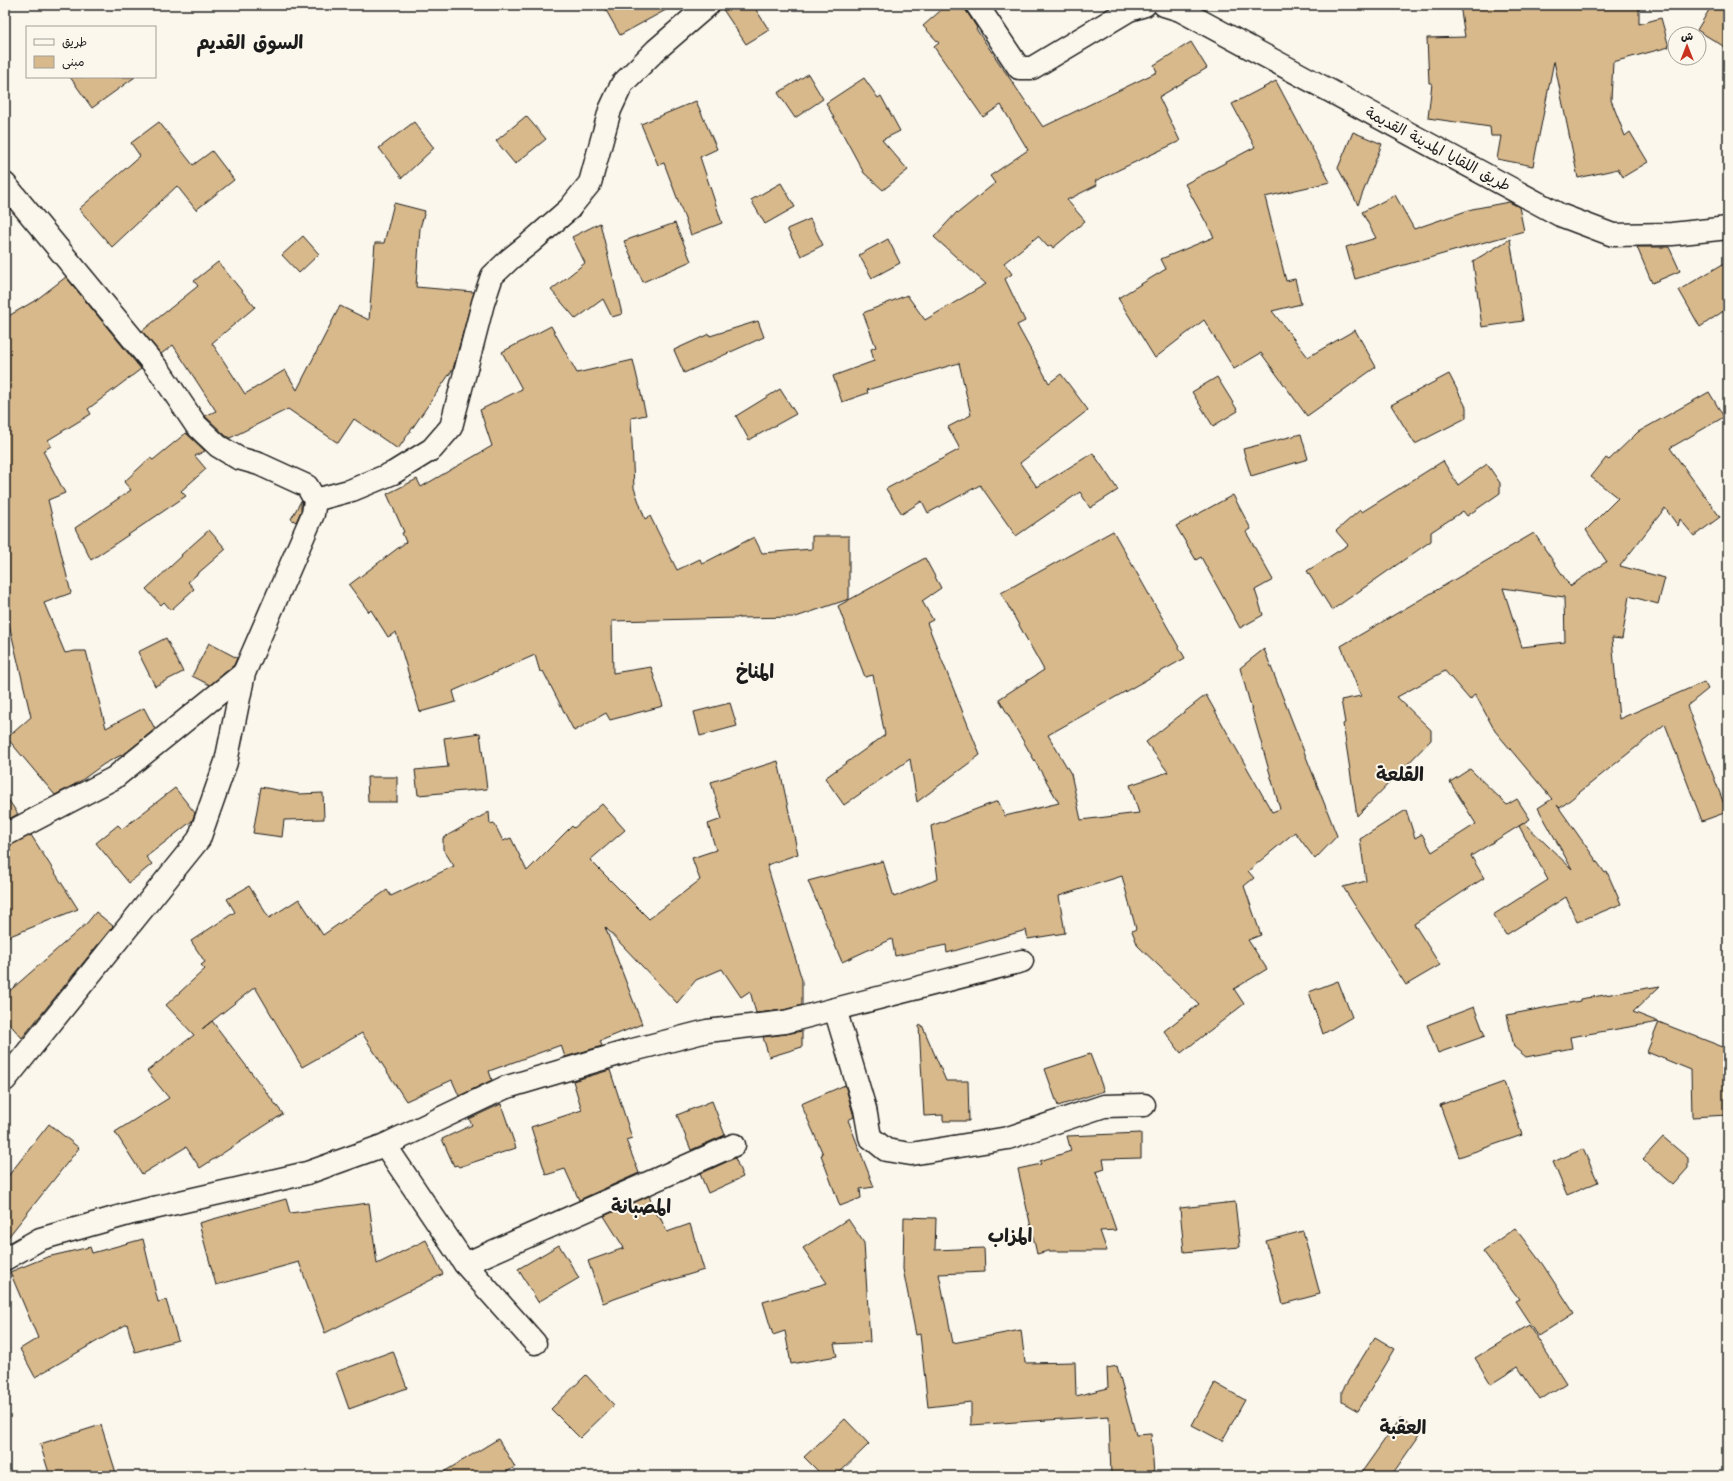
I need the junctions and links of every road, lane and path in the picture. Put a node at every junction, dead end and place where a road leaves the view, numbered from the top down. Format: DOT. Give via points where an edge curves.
graph roads {
  1 [pos="708,5"];
  2 [pos="977,5"];
  3 [pos="1145,5"];
  4 [pos="1164,5"];
  5 [pos="5,184"];
  6 [pos="1728,228"];
  7 [pos="315,500"];
  8 [pos="244,673"];
  9 [pos="5,835"];
  10 [pos="1022,961"];
  11 [pos="835,1010"];
  12 [pos="5,1080"];
  13 [pos="1144,1105"];
  14 [pos="385,1145"];
  15 [pos="734,1145"];
  16 [pos="5,1259"];
  17 [pos="465,1264"];
  18 [pos="535,1343"];
  1 -- 7 [label="street" via="656,50 622,84 610,110 590,183 569,209 492,276 451,427 432,449 393,473 352,490"];
  2 -- 3 [label="street" via="1019,68 1032,68 1128,10"];
  4 -- 6 [label="street, طريق اللقايا المدينة القديمة" via="1180,10 1560,215 1613,235 1672,234"];
  5 -- 7 [label="street" via="160,373 196,425 218,446 238,458 259,464 307,486"];
  7 -- 8 [label="street" via="313,514"];
  8 -- 9 [label="street" via="114,778"];
  8 -- 12 [label="street" via="226,762 198,839"];
  10 -- 11 [label="street"];
  11 -- 13 [label="street" via="865,1109 870,1137 886,1150 911,1154 1008,1138 1104,1106"];
  11 -- 14 [label="street" via="785,1022 707,1031 504,1088"];
  14 -- 16 [label="street" via="307,1173 132,1213 40,1239"];
  14 -- 17 [label="street"];
  15 -- 17 [label="street"];
  17 -- 18 [label="street"];
}
